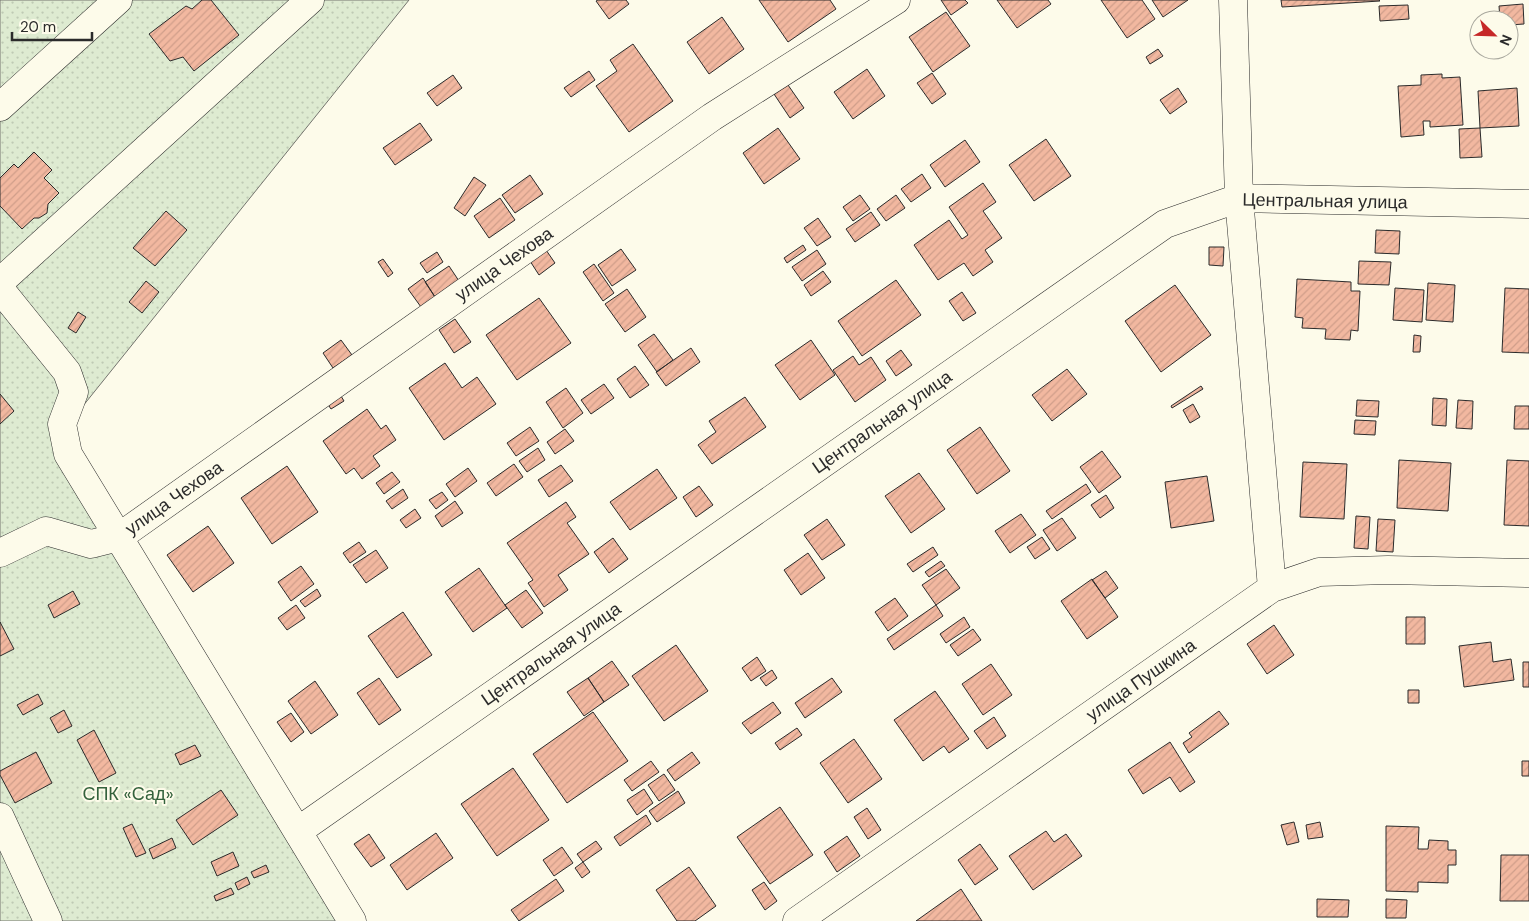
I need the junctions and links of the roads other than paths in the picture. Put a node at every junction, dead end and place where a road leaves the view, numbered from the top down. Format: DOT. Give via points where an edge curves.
graph roads {
  1 [pos="118,0"];
  2 [pos="310,0"];
  3 [pos="896,0"];
  4 [pos="1233,0"];
  5 [pos="0,107"];
  6 [pos="1239,198"];
  7 [pos="1529,204"];
  8 [pos="0,282"];
  9 [pos="0,289"];
  10 [pos="119,537"];
  11 [pos="0,553"];
  12 [pos="1529,573"];
  13 [pos="1272,588"];
  14 [pos="0,817"];
  15 [pos="298,832"];
  16 [pos="48,921"];
  17 [pos="352,921"];
  18 [pos="796,921"];
  1 -- 5 [label="street"];
  2 -- 8 [label="street"];
  3 -- 10 [label="street, улица Чехова" via="712,117"];
  4 -- 6 [label="street"];
  6 -- 7 [label="street, Центральная улица"];
  6 -- 13 [label="street"];
  6 -- 15 [label="street, Центральная улица" via="1165,224"];
  9 -- 10 [label="street" via="67,372 74,392 62,424 68,454"];
  10 -- 11 [label="street" via="91,544 46,531"];
  10 -- 15 [label="street"];
  12 -- 13 [label="street, улица Пушкина" via="1319,572"];
  13 -- 18 [label="street, улица Пушкина"];
  14 -- 16 [label="street"];
  15 -- 17 [label="street"];
}
